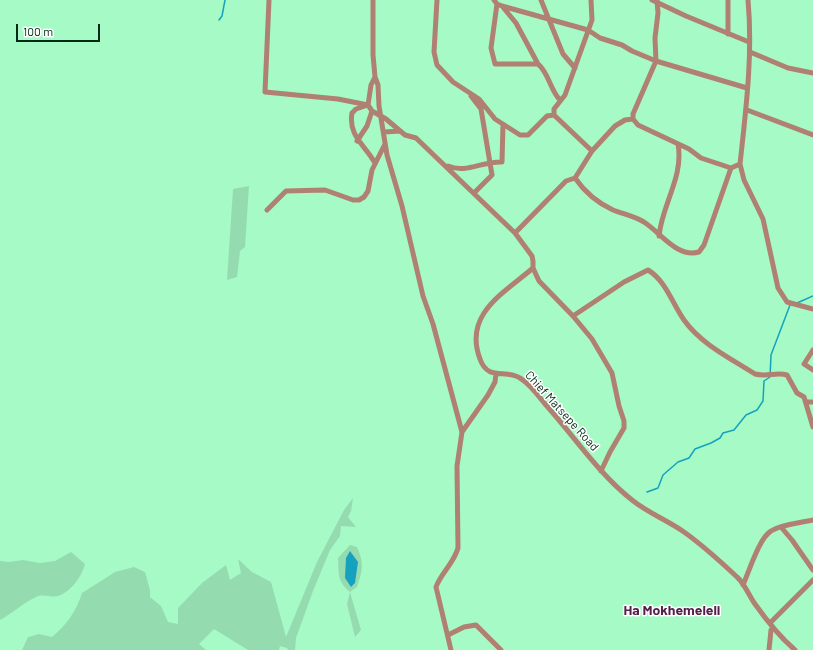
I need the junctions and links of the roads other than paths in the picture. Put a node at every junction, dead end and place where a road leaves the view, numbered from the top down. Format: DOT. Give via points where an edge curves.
graph roads {
  1 [pos="269,0"];
  2 [pos="373,0"];
  3 [pos="437,0"];
  4 [pos="541,0"];
  5 [pos="591,0"];
  6 [pos="728,0"];
  7 [pos="748,0"];
  8 [pos="655,1"];
  9 [pos="498,3"];
  10 [pos="547,18"];
  11 [pos="588,30"];
  12 [pos="728,34"];
  13 [pos="748,42"];
  14 [pos="750,52"];
  15 [pos="656,61"];
  16 [pos="538,64"];
  17 [pos="575,68"];
  18 [pos="813,73"];
  19 [pos="375,77"];
  20 [pos="747,88"];
  21 [pos="470,94"];
  22 [pos="560,100"];
  23 [pos="368,105"];
  24 [pos="747,110"];
  25 [pos="372,111"];
  26 [pos="554,115"];
  27 [pos="381,117"];
  28 [pos="633,120"];
  29 [pos="502,124"];
  30 [pos="400,130"];
  31 [pos="384,132"];
  32 [pos="813,135"];
  33 [pos="357,142"];
  34 [pos="386,143"];
  35 [pos="678,144"];
  36 [pos="592,151"];
  37 [pos="490,162"];
  38 [pos="375,163"];
  39 [pos="444,164"];
  40 [pos="740,164"];
  41 [pos="731,168"];
  42 [pos="574,178"];
  43 [pos="474,193"];
  44 [pos="267,210"];
  45 [pos="515,233"];
  46 [pos="659,236"];
  47 [pos="533,268"];
  48 [pos="813,309"];
  49 [pos="573,316"];
  50 [pos="813,350"];
  51 [pos="813,370"];
  52 [pos="496,374"];
  53 [pos="806,402"];
  54 [pos="813,402"];
  55 [pos="813,427"];
  56 [pos="462,432"];
  57 [pos="601,471"];
  58 [pos="813,520"];
  59 [pos="781,528"];
  60 [pos="812,567"];
  61 [pos="813,580"];
  62 [pos="743,585"];
  63 [pos="770,623"];
  64 [pos="773,628"];
  65 [pos="448,635"];
  66 [pos="451,650"];
  67 [pos="502,650"];
  68 [pos="769,650"];
  69 [pos="795,650"];
  1 -- 23 [label="street" via="265,92 338,99"];
  2 -- 19 [label="street" via="372,55"];
  3 -- 21 [label="street" via="435,60 444,74"];
  4 -- 10 [label="street"];
  5 -- 11 [label="street" via="592,20"];
  6 -- 12 [label="street"];
  7 -- 13 [label="street"];
  8 -- 12 [label="street"];
  8 -- 15 [label="street" via="658,13"];
  9 -- 10 [label="street"];
  9 -- 16 [label="street" via="516,23"];
  9 -- 16 [label="street" via="492,48 495,64"];
  10 -- 11 [label="street"];
  10 -- 17 [label="street" via="563,54"];
  11 -- 15 [label="street" via="600,38"];
  11 -- 17 [label="street"];
  12 -- 13 [label="street"];
  13 -- 14 [label="street"];
  14 -- 18 [label="street" via="788,68"];
  14 -- 20 [label="street"];
  15 -- 20 [label="street"];
  15 -- 28 [label="street" via="633,114"];
  16 -- 22 [label="street" via="543,68"];
  17 -- 22 [label="street" via="565,95"];
  19 -- 23 [label="street"];
  19 -- 27 [label="street"];
  20 -- 24 [label="street"];
  21 -- 29 [label="street" via="479,99"];
  21 -- 37 [label="street" via="481,109"];
  22 -- 26 [label="street" via="554,109"];
  23 -- 25 [label="street"];
  23 -- 33 [label="street" via="352,112 352,126"];
  24 -- 32 [label="street"];
  24 -- 40 [label="street"];
  25 -- 27 [label="street"];
  25 -- 33 [label="street" via="367,126"];
  26 -- 29 [label="street" via="548,116 528,134 520,135"];
  26 -- 36 [label="street"];
  27 -- 30 [label="street"];
  27 -- 31 [label="street"];
  28 -- 35 [label="street" via="638,125"];
  28 -- 36 [label="street" via="625,120 615,126"];
  29 -- 37 [label="street" via="502,162"];
  30 -- 31 [label="street"];
  30 -- 39 [label="street" via="405,135 416,138"];
  31 -- 34 [label="street"];
  33 -- 38 [label="street" via="369,152"];
  34 -- 38 [label="street"];
  34 -- 56 [label="street" via="423,296"];
  35 -- 41 [label="street" via="701,158"];
  35 -- 46 [label="street" via="680,158 674,187 663,213"];
  36 -- 42 [label="street"];
  37 -- 39 [label="street" via="469,169 453,168"];
  37 -- 43 [label="street" via="492,175"];
  38 -- 44 [label="street" via="368,191 358,200 324,190 286,191"];
  39 -- 43 [label="street"];
  40 -- 41 [label="street"];
  40 -- 48 [label="street" via="744,180 763,219 778,288 787,302"];
  41 -- 46 [label="street" via="704,245 699,252 690,254"];
  42 -- 45 [label="street" via="566,181"];
  42 -- 46 [label="street" via="596,200 644,223"];
  43 -- 45 [label="street"];
  45 -- 47 [label="street" via="532,256"];
  47 -- 49 [label="street" via="539,281"];
  47 -- 52 [label="street" via="505,290 481,315 477,325 480,359 489,371"];
  49 -- 53 [label="street" via="624,282 648,270 660,281 684,320 706,342 755,374 787,375"];
  49 -- 57 [label="street" via="592,339 612,373 624,421 621,435"];
  50 -- 51 [label="street" via="804,364"];
  52 -- 56 [label="street" via="488,396"];
  52 -- 57 [label="street, Chief Matsepe Road" via="514,374 521,378"];
  53 -- 54 [label="street"];
  53 -- 55 [label="street"];
  56 -- 65 [label="street" via="457,466 458,548 436,587"];
  57 -- 62 [label="street, Chief Matsepe Road" via="633,501 684,531"];
  58 -- 59 [label="street"];
  59 -- 60 [label="street"];
  59 -- 62 [label="street" via="769,532"];
  61 -- 63 [label="street"];
  62 -- 63 [label="street, Chief Matsepe Road"];
  63 -- 64 [label="street, Chief Matsepe Road"];
  64 -- 68 [label="street"];
  64 -- 69 [label="street, Chief Matsepe Road"];
  65 -- 66 [label="street"];
  65 -- 67 [label="street" via="464,627 476,625"];
}
